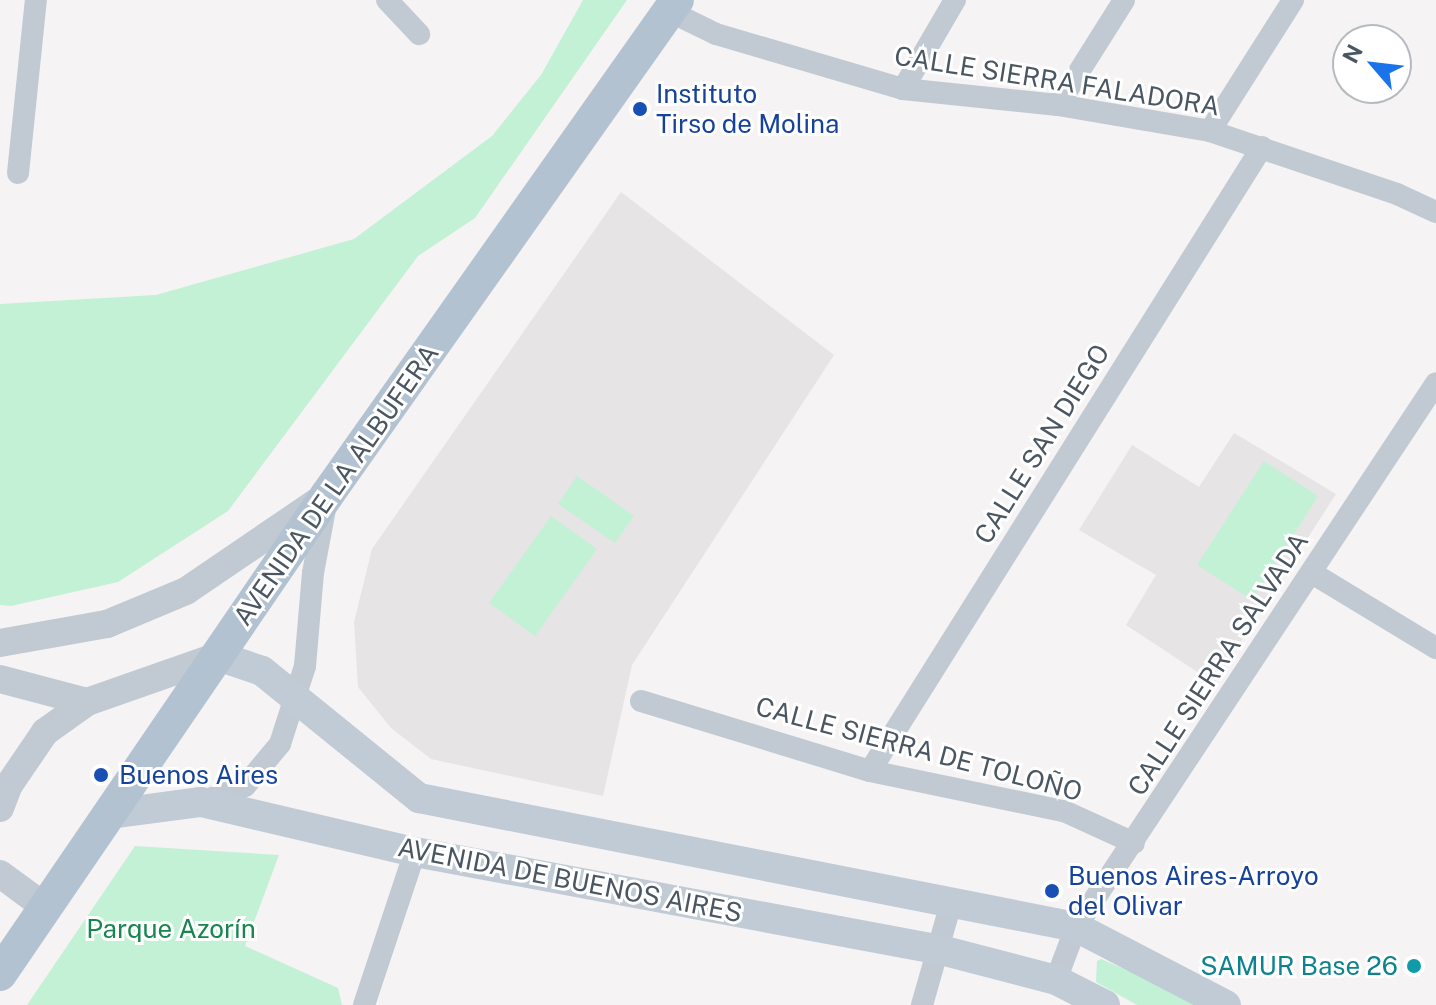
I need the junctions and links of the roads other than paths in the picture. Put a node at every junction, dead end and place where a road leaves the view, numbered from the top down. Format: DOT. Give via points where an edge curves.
graph roads {
  1 [pos="36,0"];
  2 [pos="387,0"];
  3 [pos="955,0"];
  4 [pos="1124,0"];
  5 [pos="1293,0"];
  6 [pos="673,6"];
  7 [pos="419,34"];
  8 [pos="903,89"];
  9 [pos="1058,105"];
  10 [pos="1210,131"];
  11 [pos="1262,147"];
  12 [pos="18,173"];
  13 [pos="1436,212"];
  14 [pos="1436,383"];
  15 [pos="327,495"];
  16 [pos="1312,573"];
  17 [pos="0,643"];
  18 [pos="1436,648"];
  19 [pos="218,656"];
  20 [pos="0,679"];
  21 [pos="295,698"];
  22 [pos="641,701"];
  23 [pos="87,702"];
  24 [pos="870,771"];
  25 [pos="201,802"];
  26 [pos="0,808"];
  27 [pos="110,814"];
  28 [pos="1134,843"];
  29 [pos="415,852"];
  30 [pos="0,874"];
  31 [pos="951,903"];
  32 [pos="45,907"];
  33 [pos="1076,927"];
  34 [pos="941,950"];
  35 [pos="0,974"];
  36 [pos="1056,980"];
  37 [pos="364,1005"];
  38 [pos="922,1005"];
  39 [pos="1105,1005"];
  40 [pos="1226,1005"];
  1 -- 12 [label="street"];
  2 -- 7 [label="street"];
  3 -- 8 [label="street"];
  4 -- 9 [label="street"];
  5 -- 10 [label="street"];
  6 -- 8 [label="street, CALLE SIERRA FALADORA" via="716,34"];
  6 -- 15 [label="main road, AVENIDA DE LA ALBUFERA"];
  8 -- 9 [label="street, CALLE SIERRA FALADORA"];
  9 -- 10 [label="street, CALLE SIERRA FALADORA"];
  10 -- 11 [label="street, CALLE SIERRA FALADORA"];
  11 -- 13 [label="street, CALLE SIERRA FALADORA"];
  11 -- 24 [label="street, CALLE SAN DIEGO"];
  14 -- 16 [label="street, CALLE SIERRA SALVADA"];
  15 -- 17 [label="street" via="186,591 107,624"];
  15 -- 19 [label="main road, AVENIDA DE LA ALBUFERA"];
  15 -- 21 [label="street, AVENIDA DE BUENOS AIRES" via="305,666"];
  16 -- 18 [label="street"];
  16 -- 28 [label="street, CALLE SIERRA SALVADA"];
  19 -- 21 [label="main road, AVENIDA DE BUENOS AIRES" via="262,671"];
  19 -- 23 [label="street"];
  19 -- 27 [label="main road, AVENIDA DE LA ALBUFERA"];
  20 -- 23 [label="street"];
  21 -- 25 [label="street, AVENIDA DE BUENOS AIRES" via="280,744 245,786"];
  21 -- 31 [label="main road, AVENIDA DE BUENOS AIRES" via="419,798"];
  22 -- 24 [label="street, CALLE SIERRA DE TOLOÑO"];
  23 -- 26 [label="street" via="45,732"];
  24 -- 28 [label="street, CALLE SIERRA DE TOLOÑO" via="1064,811"];
  25 -- 27 [label="main road, AVENIDA DE BUENOS AIRES"];
  25 -- 29 [label="main road, AVENIDA DE BUENOS AIRES"];
  27 -- 32 [label="main road, AVENIDA DE LA ALBUFERA"];
  28 -- 33 [label="street, CALLE SIERRA SALVADA"];
  29 -- 34 [label="main road, AVENIDA DE BUENOS AIRES"];
  29 -- 37 [label="street"];
  30 -- 32 [label="street"];
  31 -- 33 [label="main road, AVENIDA DE BUENOS AIRES"];
  31 -- 34 [label="street"];
  32 -- 35 [label="main road, AVENIDA DE LA ALBUFERA"];
  33 -- 36 [label="street, CALLE SIERRA SALVADA"];
  33 -- 40 [label="main road, AVENIDA DE BUENOS AIRES"];
  34 -- 36 [label="main road, AVENIDA DE BUENOS AIRES"];
  34 -- 38 [label="street"];
  36 -- 39 [label="main road, AVENIDA DE BUENOS AIRES"];
}
